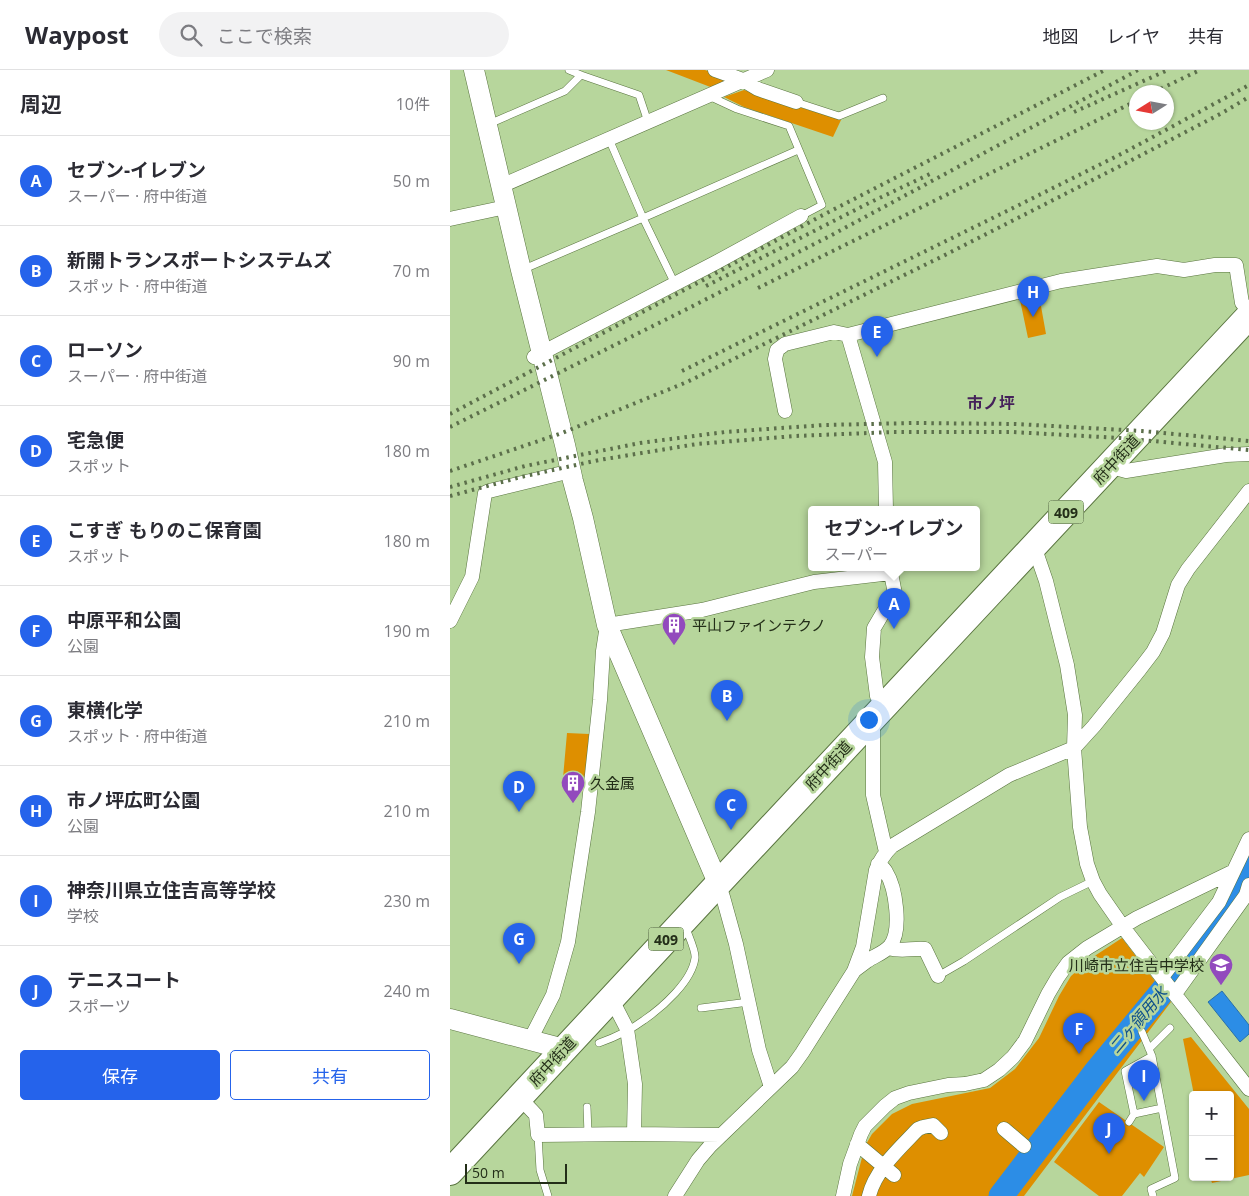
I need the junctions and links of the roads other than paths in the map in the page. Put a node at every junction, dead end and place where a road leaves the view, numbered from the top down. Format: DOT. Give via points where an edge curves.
graph roads {
  1 [pos="474,70"];
  2 [pos="569,70"];
  3 [pos="715,70"];
  4 [pos="767,70"];
  5 [pos="581,75"];
  6 [pos="748,75"];
  7 [pos="708,96"];
  8 [pos="883,98"];
  9 [pos="796,102"];
  10 [pos="648,123"];
  11 [pos="487,125"];
  12 [pos="609,139"];
  13 [pos="798,150"];
  14 [pos="501,186"];
  15 [pos="506,207"];
  16 [pos="802,216"];
  17 [pos="644,218"];
  18 [pos="450,219"];
  19 [pos="521,270"];
  20 [pos="675,284"];
  21 [pos="1249,309"];
  22 [pos="1249,316"];
  23 [pos="848,335"];
  24 [pos="538,356"];
  25 [pos="785,411"];
  26 [pos="1249,454"];
  27 [pos="1108,466"];
  28 [pos="571,471"];
  29 [pos="1249,491"];
  30 [pos="886,506"];
  31 [pos="1034,546"];
  32 [pos="885,571"];
  33 [pos="891,571"];
  34 [pos="454,604"];
  35 [pos="450,621"];
  36 [pos="608,625"];
  37 [pos="878,712"];
  38 [pos="1074,748"];
  39 [pos="1249,839"];
  40 [pos="882,858"];
  41 [pos="1232,872"];
  42 [pos="1093,880"];
  43 [pos="718,883"];
  44 [pos="1248,892"];
  45 [pos="1219,902"];
  46 [pos="683,920"];
  47 [pos="1123,927"];
  48 [pos="888,948"];
  49 [pos="854,971"];
  50 [pos="938,976"];
  51 [pos="1163,978"];
  52 [pos="1174,993"];
  53 [pos="611,998"];
  54 [pos="749,1002"];
  55 [pos="701,1008"];
  56 [pos="450,1018"];
  57 [pos="1170,1028"];
  58 [pos="627,1029"];
  59 [pos="1142,1032"];
  60 [pos="530,1040"];
  61 [pos="599,1043"];
  62 [pos="564,1049"];
  63 [pos="1150,1052"];
  64 [pos="771,1087"];
  65 [pos="1249,1088"];
  66 [pos="519,1097"];
  67 [pos="588,1107"];
  68 [pos="1162,1108"];
  69 [pos="1134,1114"];
  70 [pos="1129,1122"];
  71 [pos="1004,1129"];
  72 [pos="941,1133"];
  73 [pos="588,1134"];
  74 [pos="634,1134"];
  75 [pos="538,1135"];
  76 [pos="720,1136"];
  77 [pos="857,1144"];
  78 [pos="1024,1146"];
  79 [pos="889,1171"];
  80 [pos="450,1172"];
  81 [pos="548,1196"];
  82 [pos="675,1196"];
  83 [pos="843,1196"];
  84 [pos="869,1196"];
  85 [pos="1153,1196"];
  1 -- 11 [label="street"];
  2 -- 5 [label="lane"];
  3 -- 6 [label="street"];
  4 -- 6 [label="street"];
  5 -- 10 [label="lane" via="639,95"];
  5 -- 11 [label="lane" via="565,91"];
  6 -- 7 [label="street"];
  6 -- 9 [label="street" via="758,90"];
  7 -- 10 [label="street"];
  7 -- 13 [label="lane" via="789,126"];
  8 -- 9 [label="lane" via="839,116"];
  10 -- 12 [label="street"];
  11 -- 14 [label="street"];
  12 -- 14 [label="street"];
  12 -- 17 [label="lane"];
  13 -- 16 [label="lane" via="822,205"];
  13 -- 17 [label="lane"];
  14 -- 15 [label="street"];
  15 -- 18 [label="street"];
  15 -- 19 [label="street"];
  16 -- 20 [label="street"];
  17 -- 19 [label="lane"];
  17 -- 20 [label="lane"];
  19 -- 24 [label="street"];
  20 -- 24 [label="street"];
  21 -- 23 [label="street" via="1242,303 1236,265 1184,270 1157,266 1061,281"];
  22 -- 27 [label="highway, 府中街道 / 409"];
  23 -- 25 [label="street" via="834,332 785,344 777,350 775,359"];
  23 -- 30 [label="street" via="885,462"];
  24 -- 28 [label="street"];
  26 -- 27 [label="street" via="1126,471"];
  27 -- 31 [label="highway, 府中街道 / 409"];
  28 -- 34 [label="street" via="485,493 472,577"];
  28 -- 36 [label="street"];
  29 -- 38 [label="street" via="1178,585 1163,633 1153,652"];
  31 -- 37 [label="highway, 府中街道 / 409"];
  31 -- 38 [label="street" via="1067,666 1075,715"];
  32 -- 36 [label="street" via="814,582 702,610"];
  33 -- 37 [label="street" via="896,599 874,628 872,657"];
  34 -- 35 [label="street"];
  36 -- 43 [label="street"];
  36 -- 60 [label="street" via="588,812 568,942 553,995"];
  37 -- 40 [label="street" via="873,795"];
  37 -- 43 [label="highway, 府中街道 / 409"];
  38 -- 40 [label="street" via="1009,775 892,846"];
  38 -- 42 [label="street" via="1080,827"];
  39 -- 41 [label="street"];
  40 -- 48 [label="street" via="898,917 896,932"];
  40 -- 49 [label="street" via="876,870 863,947"];
  41 -- 45 [label="street"];
  41 -- 47 [label="street"];
  42 -- 47 [label="street"];
  42 -- 50 [label="lane" via="1060,897"];
  43 -- 46 [label="highway, 府中街道 / 409"];
  43 -- 54 [label="street"];
  44 -- 45 [label="street"];
  44 -- 52 [label="street"];
  45 -- 51 [label="street"];
  46 -- 53 [label="highway, 府中街道 / 409"];
  46 -- 58 [label="lane" via="696,956 690,974 672,996 643,1021"];
  47 -- 51 [label="street"];
  47 -- 77 [label="street" via="1068,963 1025,1042 999,1070 984,1080 895,1098 865,1126"];
  48 -- 49 [label="street"];
  48 -- 50 [label="street" via="898,951 925,949"];
  49 -- 64 [label="street" via="802,1054"];
  51 -- 52 [label="street"];
  52 -- 65 [label="street"];
  53 -- 58 [label="street"];
  53 -- 62 [label="highway, 府中街道 / 409"];
  54 -- 55 [label="lane"];
  54 -- 64 [label="street"];
  56 -- 60 [label="street"];
  57 -- 63 [label="lane"];
  58 -- 61 [label="lane"];
  58 -- 74 [label="street" via="636,1084"];
  59 -- 63 [label="lane"];
  60 -- 62 [label="street"];
  62 -- 66 [label="highway, 府中街道 / 409"];
  63 -- 68 [label="lane"];
  63 -- 69 [label="lane" via="1125,1071"];
  64 -- 76 [label="street"];
  66 -- 75 [label="street" via="536,1116"];
  66 -- 80 [label="highway, 府中街道 / 409"];
  67 -- 73 [label="lane"];
  68 -- 69 [label="lane"];
  68 -- 85 [label="lane" via="1175,1178 1151,1189"];
  69 -- 70 [label="lane"];
  71 -- 78 [label="street"];
  72 -- 79 [label="street" via="932,1125 918,1129"];
  73 -- 74 [label="street"];
  73 -- 75 [label="street"];
  74 -- 76 [label="street"];
  75 -- 81 [label="lane" via="540,1170"];
  76 -- 82 [label="street" via="698,1160"];
  77 -- 79 [label="street"];
  77 -- 83 [label="street"];
  79 -- 84 [label="street" via="874,1180"];
}
